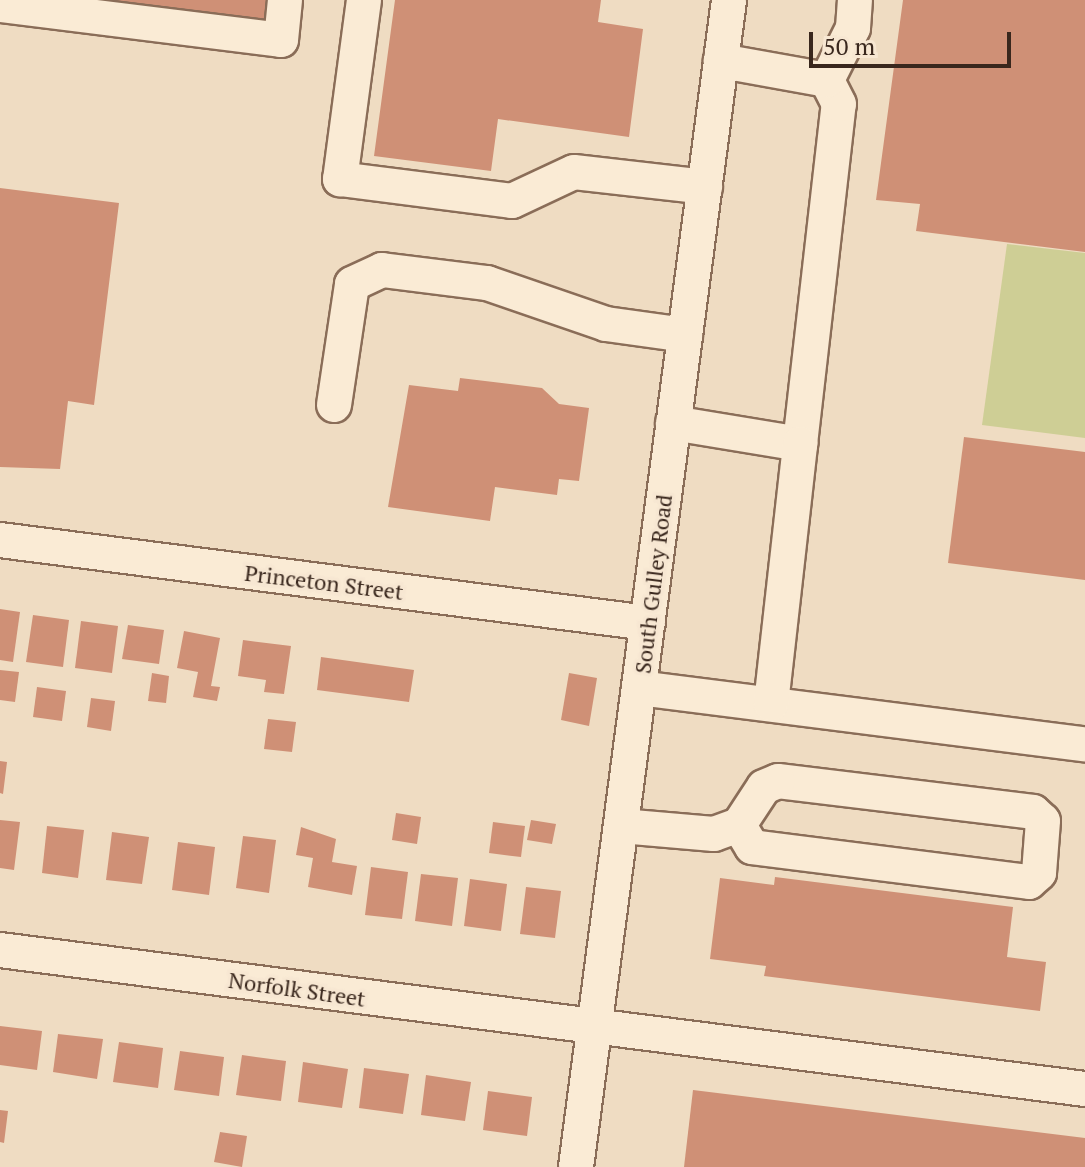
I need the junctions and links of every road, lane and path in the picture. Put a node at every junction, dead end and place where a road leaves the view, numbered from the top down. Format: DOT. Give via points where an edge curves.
graph roads {
  1 [pos="285,0"];
  2 [pos="364,0"];
  3 [pos="729,0"];
  4 [pos="855,0"];
  5 [pos="0,5"];
  6 [pos="721,61"];
  7 [pos="827,80"];
  8 [pos="705,187"];
  9 [pos="685,335"];
  10 [pos="334,405"];
  11 [pos="673,423"];
  12 [pos="800,444"];
  13 [pos="0,540"];
  14 [pos="648,623"];
  15 [pos="639,688"];
  16 [pos="771,704"];
  17 [pos="1085,744"];
  18 [pos="739,825"];
  19 [pos="621,826"];
  20 [pos="0,950"];
  21 [pos="594,1029"];
  22 [pos="1085,1089"];
  23 [pos="576,1167"];
  1 -- 5 [label="street" via="281,40"];
  2 -- 8 [label="street" via="340,179 512,201 574,172"];
  3 -- 6 [label="street, South Gulley Road"];
  4 -- 7 [label="street" via="853,28"];
  6 -- 7 [label="street"];
  6 -- 8 [label="street, South Gulley Road"];
  7 -- 12 [label="street" via="839,104"];
  8 -- 9 [label="street, South Gulley Road"];
  9 -- 10 [label="street" via="606,324 487,283 382,270 352,284"];
  9 -- 11 [label="street, South Gulley Road"];
  11 -- 12 [label="street"];
  11 -- 14 [label="street, South Gulley Road"];
  12 -- 16 [label="street"];
  13 -- 14 [label="street, Princeton Street"];
  14 -- 15 [label="street, South Gulley Road"];
  15 -- 16 [label="street"];
  15 -- 19 [label="street, South Gulley Road"];
  16 -- 17 [label="street"];
  18 -- 18 [label="street" via="764,787 778,781 1033,812 1043,821 1039,873 1029,882 752,847"];
  18 -- 19 [label="street" via="714,834"];
  19 -- 21 [label="street, South Gulley Road"];
  20 -- 21 [label="street, Norfolk Street"];
  21 -- 22 [label="street, Norfolk Street"];
  21 -- 23 [label="street, South Gulley Road"];
}
